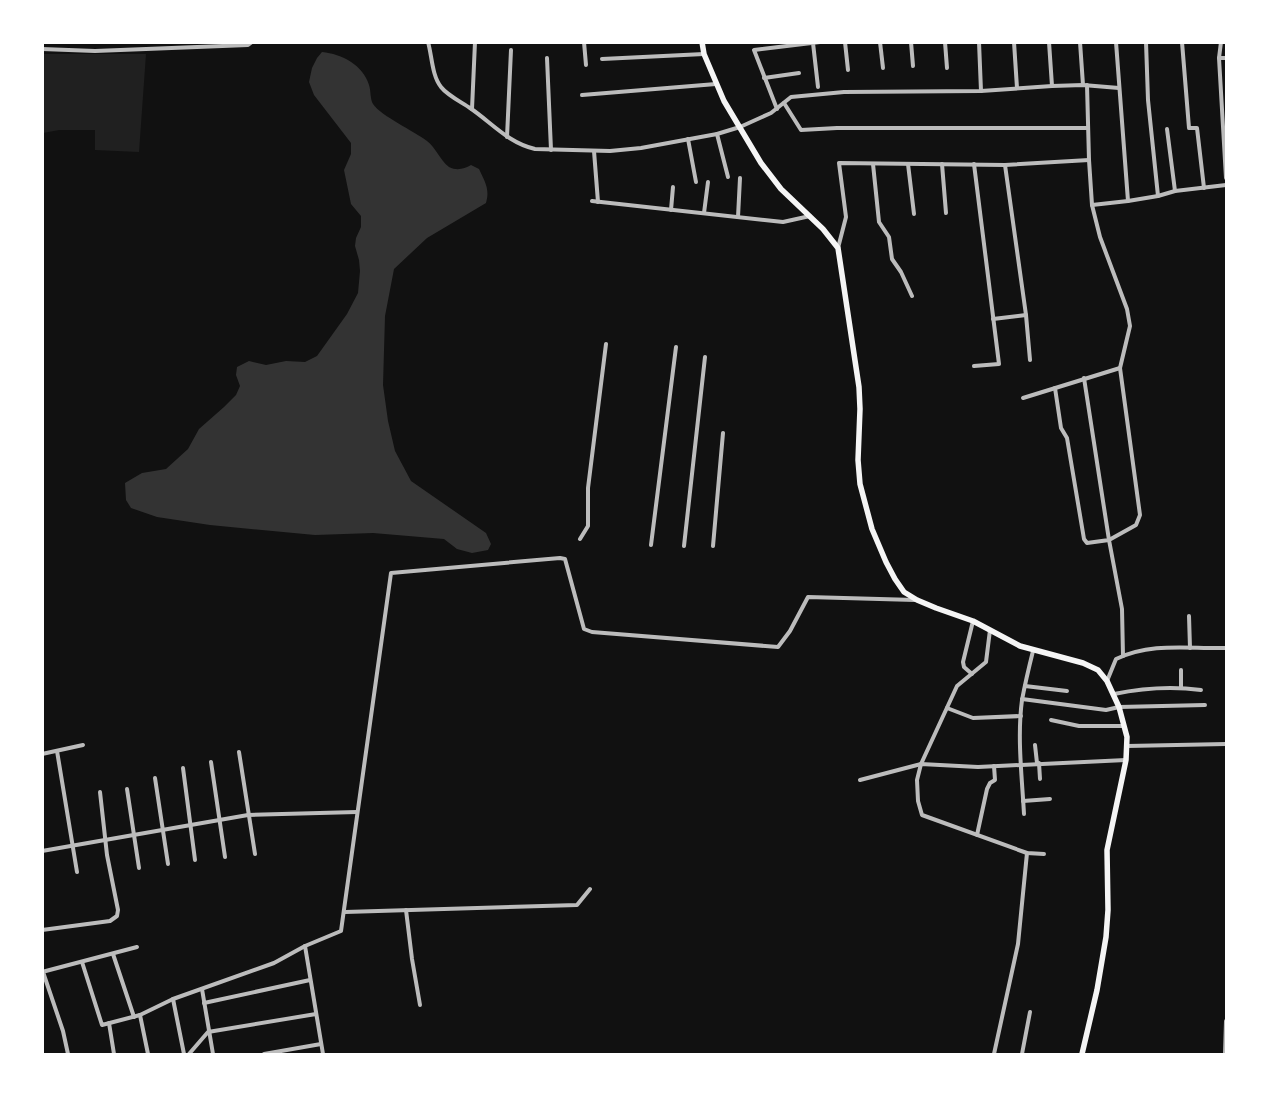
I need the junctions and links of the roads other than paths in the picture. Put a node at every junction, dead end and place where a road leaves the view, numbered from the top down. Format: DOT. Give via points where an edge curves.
graph roads {
  1 [pos="252,42"];
  2 [pos="428,42"];
  3 [pos="475,42"];
  4 [pos="584,42"];
  5 [pos="702,42"];
  6 [pos="820,42"];
  7 [pos="845,42"];
  8 [pos="880,42"];
  9 [pos="911,42"];
  10 [pos="945,42"];
  11 [pos="979,42"];
  12 [pos="1014,42"];
  13 [pos="1049,42"];
  14 [pos="1080,42"];
  15 [pos="1116,42"];
  16 [pos="1146,42"];
  17 [pos="1182,42"];
  18 [pos="1221,42"];
  19 [pos="813,43"];
  20 [pos="42,49"];
  21 [pos="511,50"];
  22 [pos="704,54"];
  23 [pos="547,58"];
  24 [pos="1219,58"];
  25 [pos="1226,58"];
  26 [pos="602,59"];
  27 [pos="586,65"];
  28 [pos="914,66"];
  29 [pos="883,68"];
  30 [pos="947,68"];
  31 [pos="848,70"];
  32 [pos="798,74"];
  33 [pos="764,78"];
  34 [pos="716,84"];
  35 [pos="1085,85"];
  36 [pos="1052,86"];
  37 [pos="818,87"];
  38 [pos="1017,88"];
  39 [pos="1119,88"];
  40 [pos="981,91"];
  41 [pos="582,95"];
  42 [pos="784,103"];
  43 [pos="472,109"];
  44 [pos="777,109"];
  45 [pos="1224,109"];
  46 [pos="740,127"];
  47 [pos="1088,128"];
  48 [pos="1167,129"];
  49 [pos="717,134"];
  50 [pos="507,137"];
  51 [pos="688,139"];
  52 [pos="551,150"];
  53 [pos="594,151"];
  54 [pos="1089,160"];
  55 [pos="872,164"];
  56 [pos="908,164"];
  57 [pos="942,164"];
  58 [pos="974,164"];
  59 [pos="1005,165"];
  60 [pos="1226,165"];
  61 [pos="728,177"];
  62 [pos="740,178"];
  63 [pos="1226,178"];
  64 [pos="696,182"];
  65 [pos="708,182"];
  66 [pos="1226,185"];
  67 [pos="672,187"];
  68 [pos="1204,188"];
  69 [pos="1175,191"];
  70 [pos="1158,196"];
  71 [pos="592,201"];
  72 [pos="1128,201"];
  73 [pos="598,202"];
  74 [pos="1092,205"];
  75 [pos="671,210"];
  76 [pos="704,213"];
  77 [pos="946,213"];
  78 [pos="914,214"];
  79 [pos="810,216"];
  80 [pos="738,217"];
  81 [pos="838,248"];
  82 [pos="912,296"];
  83 [pos="1026,315"];
  84 [pos="993,320"];
  85 [pos="606,344"];
  86 [pos="676,347"];
  87 [pos="705,357"];
  88 [pos="1030,360"];
  89 [pos="974,366"];
  90 [pos="1120,368"];
  91 [pos="1084,378"];
  92 [pos="1055,388"];
  93 [pos="1023,398"];
  94 [pos="723,433"];
  95 [pos="580,539"];
  96 [pos="1109,540"];
  97 [pos="652,544"];
  98 [pos="684,546"];
  99 [pos="712,546"];
  100 [pos="917,600"];
  101 [pos="1189,616"];
  102 [pos="973,621"];
  103 [pos="990,630"];
  104 [pos="1190,648"];
  105 [pos="1226,648"];
  106 [pos="1033,650"];
  107 [pos="1123,656"];
  108 [pos="1181,670"];
  109 [pos="972,674"];
  110 [pos="1107,681"];
  111 [pos="1025,686"];
  112 [pos="1181,688"];
  113 [pos="1201,690"];
  114 [pos="1067,691"];
  115 [pos="1114,694"];
  116 [pos="1022,700"];
  117 [pos="1205,706"];
  118 [pos="1119,707"];
  119 [pos="946,708"];
  120 [pos="1021,716"];
  121 [pos="1050,720"];
  122 [pos="1124,726"];
  123 [pos="1226,744"];
  124 [pos="83,745"];
  125 [pos="1035,745"];
  126 [pos="1127,746"];
  127 [pos="56,751"];
  128 [pos="238,752"];
  129 [pos="42,754"];
  130 [pos="1126,760"];
  131 [pos="211,762"];
  132 [pos="1038,763"];
  133 [pos="921,764"];
  134 [pos="1021,764"];
  135 [pos="994,766"];
  136 [pos="183,768"];
  137 [pos="155,778"];
  138 [pos="1040,779"];
  139 [pos="860,780"];
  140 [pos="127,789"];
  141 [pos="100,792"];
  142 [pos="1050,799"];
  143 [pos="1023,801"];
  144 [pos="357,812"];
  145 [pos="1024,814"];
  146 [pos="248,815"];
  147 [pos="219,820"];
  148 [pos="190,826"];
  149 [pos="163,831"];
  150 [pos="977,835"];
  151 [pos="134,836"];
  152 [pos="106,840"];
  153 [pos="72,847"];
  154 [pos="42,851"];
  155 [pos="1027,853"];
  156 [pos="254,854"];
  157 [pos="1044,854"];
  158 [pos="225,857"];
  159 [pos="196,860"];
  160 [pos="168,864"];
  161 [pos="139,868"];
  162 [pos="77,872"];
  163 [pos="590,889"];
  164 [pos="406,910"];
  165 [pos="345,912"];
  166 [pos="42,930"];
  167 [pos="305,946"];
  168 [pos="136,947"];
  169 [pos="113,954"];
  170 [pos="82,962"];
  171 [pos="43,972"];
  172 [pos="310,980"];
  173 [pos="202,989"];
  174 [pos="173,999"];
  175 [pos="204,1003"];
  176 [pos="420,1004"];
  177 [pos="1030,1012"];
  178 [pos="316,1014"];
  179 [pos="140,1015"];
  180 [pos="134,1017"];
  181 [pos="1226,1021"];
  182 [pos="109,1023"];
  183 [pos="208,1032"];
  184 [pos="321,1044"];
  185 [pos="68,1054"];
  186 [pos="114,1054"];
  187 [pos="148,1054"];
  188 [pos="184,1054"];
  189 [pos="189,1054"];
  190 [pos="213,1054"];
  191 [pos="264,1054"];
  192 [pos="323,1054"];
  193 [pos="994,1054"];
  194 [pos="1022,1054"];
  195 [pos="1082,1054"];
  196 [pos="1225,1054"];
  1 -- 20 [label="street" via="248,45 129,50"];
  2 -- 43 [label="street" via="435,76 441,88"];
  3 -- 43 [label="street"];
  4 -- 27 [label="street"];
  5 -- 22 [label="main road"];
  6 -- 19 [label="street"];
  7 -- 31 [label="street"];
  8 -- 29 [label="street"];
  9 -- 28 [label="street"];
  10 -- 30 [label="street"];
  11 -- 40 [label="street"];
  12 -- 38 [label="street"];
  13 -- 36 [label="street"];
  14 -- 35 [label="street"];
  15 -- 39 [label="street"];
  16 -- 70 [label="street" via="1148,100"];
  17 -- 68 [label="street" via="1189,128 1197,128"];
  18 -- 24 [label="street"];
  19 -- 33 [label="street" via="754,50"];
  19 -- 37 [label="street"];
  21 -- 50 [label="street"];
  22 -- 26 [label="street"];
  22 -- 34 [label="main road"];
  23 -- 52 [label="street"];
  24 -- 25 [label="street"];
  24 -- 45 [label="street"];
  32 -- 33 [label="street"];
  33 -- 44 [label="street"];
  34 -- 41 [label="street"];
  34 -- 46 [label="main road"];
  35 -- 36 [label="street"];
  35 -- 39 [label="street"];
  35 -- 47 [label="street"];
  36 -- 38 [label="street"];
  38 -- 40 [label="street"];
  39 -- 72 [label="street"];
  40 -- 42 [label="street" via="844,92 791,98"];
  42 -- 44 [label="street"];
  42 -- 47 [label="street" via="801,130"];
  43 -- 50 [label="street"];
  44 -- 46 [label="street"];
  45 -- 60 [label="street"];
  46 -- 49 [label="street"];
  46 -- 79 [label="main road" via="781,189"];
  47 -- 54 [label="street"];
  48 -- 69 [label="street"];
  49 -- 51 [label="street"];
  49 -- 61 [label="street"];
  50 -- 52 [label="street" via="526,147"];
  51 -- 53 [label="street" via="641,148"];
  51 -- 64 [label="street"];
  52 -- 53 [label="street"];
  53 -- 73 [label="street"];
  54 -- 59 [label="street"];
  54 -- 74 [label="street"];
  55 -- 56 [label="street"];
  55 -- 81 [label="street" via="840,163 846,217"];
  55 -- 82 [label="street" via="879,222 888,237 892,259"];
  56 -- 57 [label="street"];
  56 -- 78 [label="street"];
  57 -- 58 [label="street"];
  57 -- 77 [label="street"];
  58 -- 59 [label="street"];
  58 -- 84 [label="street"];
  59 -- 83 [label="street"];
  60 -- 63 [label="street"];
  62 -- 80 [label="street"];
  65 -- 76 [label="street"];
  66 -- 68 [label="street"];
  67 -- 75 [label="street"];
  68 -- 69 [label="street"];
  69 -- 70 [label="street"];
  70 -- 72 [label="street"];
  71 -- 73 [label="street"];
  72 -- 74 [label="street"];
  73 -- 75 [label="street"];
  74 -- 90 [label="street" via="1100,237 1128,309 1130,326"];
  75 -- 76 [label="street"];
  76 -- 80 [label="street"];
  79 -- 80 [label="street" via="783,222"];
  79 -- 81 [label="main road"];
  81 -- 100 [label="main road" via="859,387 860,484 886,562 904,592"];
  83 -- 84 [label="street"];
  83 -- 88 [label="street"];
  84 -- 89 [label="street" via="999,364"];
  85 -- 95 [label="street" via="588,488 588,526"];
  86 -- 97 [label="street"];
  87 -- 98 [label="street"];
  90 -- 91 [label="street"];
  90 -- 96 [label="street" via="1140,516 1136,525"];
  91 -- 92 [label="street"];
  91 -- 96 [label="street"];
  92 -- 93 [label="street"];
  92 -- 96 [label="street" via="1084,539 1087,543"];
  94 -- 99 [label="street"];
  96 -- 107 [label="street" via="1122,609"];
  100 -- 102 [label="main road"];
  100 -- 144 [label="street" via="808,597 778,647 584,629 565,560 560,558 391,573"];
  101 -- 104 [label="street"];
  102 -- 103 [label="main road"];
  102 -- 109 [label="street" via="963,662 964,668"];
  103 -- 106 [label="main road"];
  103 -- 109 [label="street" via="986,662"];
  104 -- 105 [label="street"];
  104 -- 107 [label="street" via="1157,647"];
  106 -- 110 [label="main road" via="1084,663 1098,670"];
  106 -- 111 [label="street"];
  107 -- 110 [label="street" via="1116,659"];
  108 -- 112 [label="street"];
  109 -- 119 [label="street" via="957,686"];
  110 -- 115 [label="main road"];
  111 -- 114 [label="street"];
  111 -- 116 [label="street"];
  112 -- 113 [label="street"];
  112 -- 115 [label="street" via="1157,687"];
  115 -- 118 [label="main road"];
  116 -- 118 [label="street" via="1106,710"];
  116 -- 120 [label="street"];
  117 -- 118 [label="street"];
  118 -- 122 [label="main road"];
  119 -- 120 [label="street" via="973,718"];
  119 -- 133 [label="street"];
  120 -- 134 [label="street"];
  121 -- 122 [label="street" via="1079,726"];
  122 -- 126 [label="main road"];
  123 -- 126 [label="street"];
  124 -- 127 [label="street"];
  125 -- 132 [label="street"];
  126 -- 130 [label="main road"];
  127 -- 129 [label="street"];
  127 -- 153 [label="street"];
  128 -- 146 [label="street"];
  130 -- 132 [label="street"];
  130 -- 195 [label="main road" via="1107,850 1106,937"];
  131 -- 147 [label="street"];
  132 -- 134 [label="street"];
  132 -- 138 [label="street"];
  133 -- 135 [label="street"];
  133 -- 139 [label="street"];
  133 -- 150 [label="street" via="917,780 922,815"];
  134 -- 135 [label="street"];
  134 -- 143 [label="street"];
  135 -- 150 [label="street" via="994,780 987,789"];
  136 -- 148 [label="street"];
  137 -- 149 [label="street"];
  140 -- 151 [label="street"];
  141 -- 152 [label="street"];
  142 -- 143 [label="street"];
  143 -- 145 [label="street"];
  144 -- 146 [label="street"];
  144 -- 165 [label="street"];
  146 -- 147 [label="street"];
  146 -- 156 [label="street"];
  147 -- 148 [label="street"];
  147 -- 158 [label="street"];
  148 -- 149 [label="street"];
  148 -- 159 [label="street"];
  149 -- 151 [label="street"];
  149 -- 160 [label="street"];
  150 -- 155 [label="street"];
  151 -- 152 [label="street"];
  151 -- 161 [label="street"];
  152 -- 153 [label="street"];
  152 -- 166 [label="street" via="117,916 110,920"];
  153 -- 154 [label="street"];
  153 -- 162 [label="street"];
  155 -- 157 [label="street"];
  155 -- 193 [label="street" via="1018,944"];
  163 -- 164 [label="street" via="577,905"];
  164 -- 165 [label="street"];
  164 -- 176 [label="street"];
  165 -- 167 [label="street" via="342,931"];
  167 -- 172 [label="street"];
  167 -- 173 [label="street" via="274,963"];
  168 -- 169 [label="street"];
  169 -- 170 [label="street"];
  169 -- 180 [label="street"];
  170 -- 171 [label="street"];
  170 -- 182 [label="street" via="102,1025"];
  171 -- 185 [label="street"];
  172 -- 175 [label="street"];
  172 -- 178 [label="street"];
  173 -- 174 [label="street"];
  173 -- 175 [label="street"];
  174 -- 179 [label="street"];
  174 -- 188 [label="street"];
  175 -- 183 [label="street"];
  177 -- 194 [label="street"];
  178 -- 183 [label="street"];
  178 -- 184 [label="street"];
  179 -- 180 [label="street"];
  179 -- 187 [label="street"];
  180 -- 182 [label="street"];
  181 -- 196 [label="street"];
  182 -- 186 [label="street"];
  183 -- 189 [label="street"];
  183 -- 190 [label="street"];
  184 -- 191 [label="street"];
  184 -- 192 [label="street"];
}
